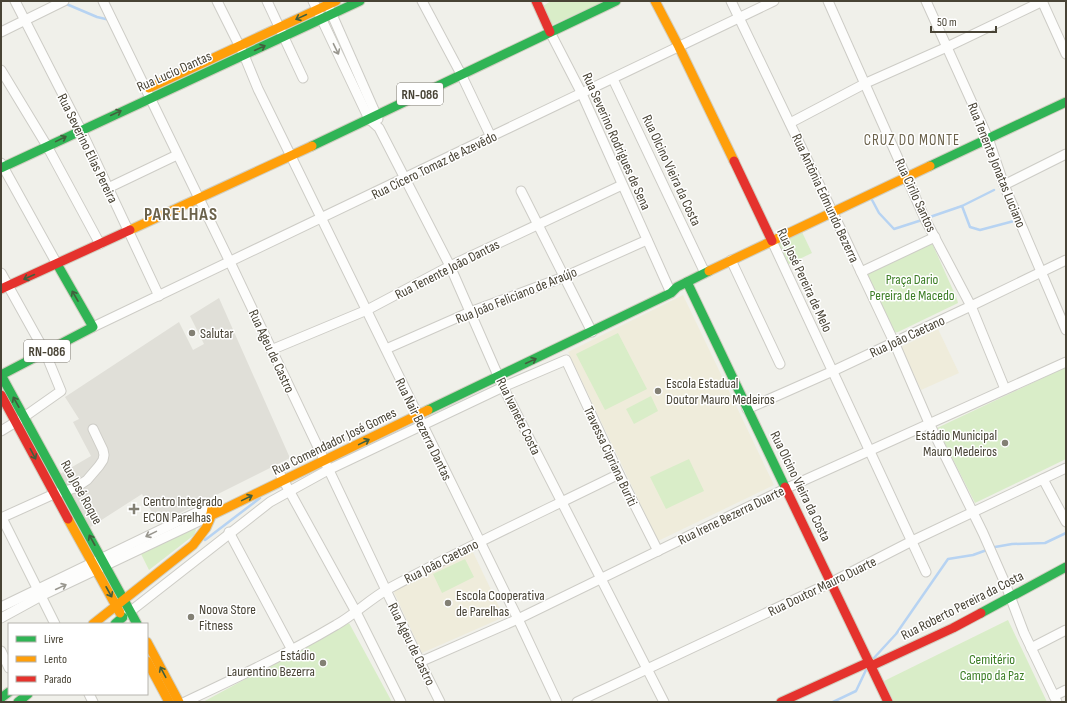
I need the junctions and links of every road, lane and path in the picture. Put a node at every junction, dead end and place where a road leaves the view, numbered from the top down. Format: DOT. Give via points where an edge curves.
graph roads {
  1 [pos="15,1"];
  2 [pos="64,1"];
  3 [pos="103,1"];
  4 [pos="216,1"];
  5 [pos="267,1"];
  6 [pos="313,1"];
  7 [pos="336,1"];
  8 [pos="360,1"];
  9 [pos="422,1"];
  10 [pos="536,1"];
  11 [pos="616,1"];
  12 [pos="655,1"];
  13 [pos="731,1"];
  14 [pos="774,1"];
  15 [pos="828,1"];
  16 [pos="926,1"];
  17 [pos="1042,1"];
  18 [pos="327,3"];
  19 [pos="317,10"];
  20 [pos="332,14"];
  21 [pos="321,18"];
  22 [pos="740,18"];
  23 [pos="25,20"];
  24 [pos="279,27"];
  25 [pos="1,32"];
  26 [pos="550,32"];
  27 [pos="283,37"];
  28 [pos="679,47"];
  29 [pos="947,47"];
  30 [pos="242,51"];
  31 [pos="1066,54"];
  32 [pos="1,70"];
  33 [pos="461,74"];
  34 [pos="304,78"];
  35 [pos="613,79"];
  36 [pos="866,83"];
  37 [pos="142,94"];
  38 [pos="582,94"];
  39 [pos="1066,102"];
  40 [pos="373,117"];
  41 [pos="790,123"];
  42 [pos="79,127"];
  43 [pos="491,137"];
  44 [pos="988,138"];
  45 [pos="44,143"];
  46 [pos="1066,154"];
  47 [pos="177,155"];
  48 [pos="291,156"];
  49 [pos="2,164"];
  50 [pos="405,178"];
  51 [pos="907,178"];
  52 [pos="622,185"];
  53 [pos="1004,185"];
  54 [pos="108,188"];
  55 [pos="521,191"];
  56 [pos="198,198"];
  57 [pos="833,212"];
  58 [pos="321,218"];
  59 [pos="538,225"];
  60 [pos="128,231"];
  61 [pos="935,237"];
  62 [pos="647,240"];
  63 [pos="772,242"];
  64 [pos="100,244"];
  65 [pos="731,260"];
  66 [pos="1066,260"];
  67 [pos="230,262"];
  68 [pos="57,264"];
  69 [pos="450,266"];
  70 [pos="861,272"];
  71 [pos="1040,272"];
  72 [pos="1,273"];
  73 [pos="705,273"];
  74 [pos="564,277"];
  75 [pos="687,282"];
  76 [pos="4,288"];
  77 [pos="672,290"];
  78 [pos="159,296"];
  79 [pos="971,306"];
  80 [pos="367,310"];
  81 [pos="470,312"];
  82 [pos="1063,316"];
  83 [pos="93,328"];
  84 [pos="590,329"];
  85 [pos="1066,330"];
  86 [pos="894,342"];
  87 [pos="386,349"];
  88 [pos="271,350"];
  89 [pos="45,352"];
  90 [pos="1066,362"];
  91 [pos="780,364"];
  92 [pos="833,371"];
  93 [pos="497,373"];
  94 [pos="1,375"];
  95 [pos="503,387"];
  96 [pos="1006,389"];
  97 [pos="1,395"];
  98 [pos="747,409"];
  99 [pos="416,412"];
  100 [pos="24,417"];
  101 [pos="15,422"];
  102 [pos="929,423"];
  103 [pos="422,426"];
  104 [pos="93,429"];
  105 [pos="1,431"];
  106 [pos="868,450"];
  107 [pos="324,462"];
  108 [pos="1066,468"];
  109 [pos="618,474"];
  110 [pos="282,477"];
  111 [pos="1044,479"];
  112 [pos="786,488"];
  113 [pos="66,491"];
  114 [pos="289,491"];
  115 [pos="54,494"];
  116 [pos="562,502"];
  117 [pos="212,505"];
  118 [pos="973,513"];
  119 [pos="212,515"];
  120 [pos="1,518"];
  121 [pos="1066,522"];
  122 [pos="229,532"];
  123 [pos="480,541"];
  124 [pos="912,541"];
  125 [pos="658,551"];
  126 [pos="104,562"];
  127 [pos="95,567"];
  128 [pos="1066,567"];
  129 [pos="926,572"];
  130 [pos="601,580"];
  131 [pos="832,582"];
  132 [pos="386,590"];
  133 [pos="39,593"];
  134 [pos="1010,597"];
  135 [pos="120,603"];
  136 [pos="1,607"];
  137 [pos="356,612"];
  138 [pos="127,617"];
  139 [pos="1,618"];
  140 [pos="518,619"];
  141 [pos="54,623"];
  142 [pos="94,623"];
  143 [pos="117,623"];
  144 [pos="136,623"];
  145 [pos="1066,630"];
  146 [pos="148,644"];
  147 [pos="1031,648"];
  148 [pos="1,650"];
  149 [pos="292,650"];
  150 [pos="420,662"];
  151 [pos="148,663"];
  152 [pos="870,664"];
  153 [pos="8,666"];
  154 [pos="647,669"];
  155 [pos="1066,690"];
  156 [pos="1056,699"];
  157 [pos="169,702"];
  158 [pos="179,702"];
  159 [pos="185,702"];
  160 [pos="402,702"];
  161 [pos="440,702"];
  162 [pos="557,702"];
  163 [pos="577,702"];
  164 [pos="664,702"];
  165 [pos="781,702"];
  166 [pos="888,702"];
  1 -- 23 [label="street, Rua Severino Elias Pereira"];
  2 -- 23 [label="street"];
  3 -- 37 [label="street, Rua Ageu de Castro"];
  4 -- 30 [label="street, Rua Nair Bezerra Dantas"];
  5 -- 24 [label="street"];
  6 -- 19 [label="street"];
  7 -- 18 [label="street, Rua Lucio Dantas"];
  8 -- 20 [label="street, Rua Lucio Dantas"];
  9 -- 33 [label="street"];
  10 -- 26 [label="street, Rua Severino Rodrigues de Sena"];
  11 -- 26 [label="street, RN-086"];
  12 -- 28 [label="street, Rua José Pereira de Melo"];
  13 -- 22 [label="street, Rua Antônia Edmundo Bezerra"];
  14 -- 22 [label="street, Rua Cícero Tomaz de Azevêdo"];
  15 -- 36 [label="street, Rua Cirilo Santos"];
  16 -- 29 [label="street, Rua Tenente Jonatas Luciano"];
  17 -- 29 [label="street"];
  17 -- 31 [label="street"];
  18 -- 19 [label="street, Rua Lucio Dantas"];
  18 -- 20 [label="street"];
  19 -- 21 [label="street"];
  19 -- 24 [label="street, Rua Lucio Dantas, one-way"];
  20 -- 21 [label="street, Rua Lucio Dantas"];
  20 -- 40 [label="street"];
  21 -- 27 [label="street, Rua Lucio Dantas"];
  21 -- 40 [label="street, one-way"];
  22 -- 28 [label="street, Rua Cícero Tomaz de Azevêdo"];
  22 -- 41 [label="street, Rua Antônia Edmundo Bezerra"];
  23 -- 25 [label="street"];
  23 -- 42 [label="street, Rua Severino Elias Pereira"];
  24 -- 27 [label="street"];
  24 -- 30 [label="street, Rua Lucio Dantas"];
  26 -- 33 [label="street, RN-086"];
  26 -- 38 [label="street, Rua Severino Rodrigues de Sena"];
  30 -- 27 [label="street, Rua Lucio Dantas, one-way"];
  27 -- 34 [label="street"];
  28 -- 35 [label="street, Rua Cícero Tomaz de Azevêdo"];
  28 -- 63 [label="street, Rua José Pereira de Melo"];
  29 -- 36 [label="street"];
  29 -- 44 [label="street, Rua Tenente Jonatas Luciano"];
  30 -- 37 [label="street, Rua Lucio Dantas"];
  30 -- 48 [label="street, Rua Nair Bezerra Dantas"];
  32 -- 45 [label="street"];
  33 -- 40 [label="street, RN-086"];
  33 -- 43 [label="street"];
  35 -- 38 [label="street, Rua Cícero Tomaz de Azevêdo"];
  35 -- 73 [label="street, Rua Olcino Vieira da Costa"];
  36 -- 41 [label="street"];
  36 -- 51 [label="street, Rua Cirilo Santos"];
  42 -- 37 [label="street, Rua Lucio Dantas, one-way"];
  37 -- 42 [label="street, Rua Lucio Dantas"];
  37 -- 47 [label="street, Rua Ageu de Castro"];
  38 -- 43 [label="street, Rua Cícero Tomaz de Azevêdo"];
  38 -- 52 [label="street, Rua Severino Rodrigues de Sena"];
  39 -- 44 [label="street, Rua Comendador José Gomes"];
  40 -- 48 [label="street, RN-086"];
  40 -- 50 [label="street, Rua Ivanete Costa"];
  41 -- 57 [label="street, Rua Antônia Edmundo Bezerra"];
  42 -- 45 [label="street, Rua Lucio Dantas"];
  42 -- 54 [label="street, Rua Severino Elias Pereira"];
  43 -- 50 [label="street, Rua Cícero Tomaz de Azevêdo"];
  44 -- 51 [label="street, Rua Comendador José Gomes"];
  44 -- 53 [label="street, Rua Tenente Jonatas Luciano"];
  45 -- 49 [label="street, Rua Lucio Dantas"];
  45 -- 64 [label="street"];
  46 -- 53 [label="street"];
  47 -- 54 [label="street"];
  47 -- 56 [label="street, Rua Ageu de Castro"];
  48 -- 56 [label="street, RN-086"];
  48 -- 58 [label="street, Rua Nair Bezerra Dantas"];
  49 -- 68 [label="street"];
  50 -- 58 [label="street, Rua Cícero Tomaz de Azevêdo"];
  50 -- 69 [label="street, Rua Ivanete Costa"];
  51 -- 57 [label="street, Rua Comendador José Gomes"];
  51 -- 61 [label="street, Rua Cirilo Santos"];
  52 -- 59 [label="street, Rua Tenente João Dantas"];
  52 -- 62 [label="street, Rua Severino Rodrigues de Sena"];
  53 -- 71 [label="street, Rua Tenente Jonatas Luciano"];
  54 -- 60 [label="street, Rua Severino Elias Pereira"];
  55 -- 59 [label="street"];
  56 -- 60 [label="street, RN-086"];
  56 -- 67 [label="street, Rua Ageu de Castro"];
  57 -- 63 [label="street, Rua Comendador José Gomes"];
  57 -- 70 [label="street, Rua Antônia Edmundo Bezerra"];
  58 -- 67 [label="street, Rua Cícero Tomaz de Azevêdo"];
  58 -- 80 [label="street, Rua Nair Bezerra Dantas"];
  59 -- 69 [label="street, Rua Tenente João Dantas"];
  59 -- 74 [label="street"];
  60 -- 64 [label="street, RN-086"];
  60 -- 78 [label="street, Rua Severino Elias Pereira"];
  61 -- 70 [label="street"];
  61 -- 79 [label="street, Rua Cirilo Santos"];
  62 -- 74 [label="street, Rua João Feliciano de Araújo"];
  62 -- 77 [label="street, Rua Severino Rodrigues de Sena"];
  63 -- 65 [label="street, Rua Comendador José Gomes"];
  63 -- 92 [label="street, Rua José Pereira de Melo"];
  64 -- 68 [label="street, RN-086"];
  65 -- 73 [label="street, Rua Comendador José Gomes"];
  65 -- 91 [label="street"];
  66 -- 71 [label="street, Rua João Caetano"];
  67 -- 78 [label="street, Rua Cícero Tomaz de Azevêdo"];
  67 -- 88 [label="street, Rua Ageu de Castro"];
  68 -- 76 [label="street, RN-086, one-way"];
  83 -- 68 [label="street, one-way"];
  69 -- 80 [label="street, Rua Tenente João Dantas"];
  69 -- 81 [label="street, Rua Ivanete Costa"];
  70 -- 86 [label="street, Rua Antônia Edmundo Bezerra"];
  71 -- 79 [label="street, Rua João Caetano"];
  71 -- 82 [label="street, Rua Tenente Jonatas Luciano"];
  72 -- 76 [label="street"];
  73 -- 75 [label="street, Rua Comendador José Gomes"];
  74 -- 81 [label="street, Rua João Feliciano de Araújo"];
  74 -- 84 [label="street"];
  75 -- 77 [label="street, Rua Comendador José Gomes"];
  75 -- 98 [label="street, Rua Olcino Vieira da Costa"];
  76 -- 89 [label="street"];
  77 -- 84 [label="street, Rua Comendador José Gomes"];
  78 -- 83 [label="street, Rua Cícero Tomaz de Azevêdo"];
  79 -- 86 [label="street, Rua João Caetano"];
  79 -- 96 [label="street, Rua Cirilo Santos"];
  80 -- 87 [label="street, Rua Nair Bezerra Dantas"];
  80 -- 88 [label="street, Rua Tenente João Dantas"];
  81 -- 87 [label="street, Rua João Feliciano de Araújo"];
  81 -- 93 [label="street, Rua Ivanete Costa"];
  82 -- 85 [label="street, Rua Tenente Jonatas Luciano"];
  83 -- 89 [label="street, RN-086"];
  84 -- 93 [label="street, Rua Comendador José Gomes"];
  86 -- 92 [label="street, Rua João Caetano"];
  86 -- 102 [label="street, Rua Antônia Edmundo Bezerra"];
  87 -- 99 [label="street, Rua Nair Bezerra Dantas"];
  88 -- 107 [label="street, Rua Ageu de Castro"];
  89 -- 94 [label="street, RN-086"];
  89 -- 100 [label="street" via="61,390"];
  90 -- 96 [label="street, Rua Irene Bezerra Duarte"];
  92 -- 98 [label="street, Rua João Caetano"];
  92 -- 106 [label="street, Rua José Pereira de Melo"];
  93 -- 95 [label="street, Rua Ivanete Costa"];
  93 -- 99 [label="street, Rua Comendador José Gomes"];
  100 -- 94 [label="street, Rua José Roque, one-way"];
  95 -- 103 [label="street"];
  95 -- 109 [label="street, Travessa Cipriana Buriti" via="566,360"];
  95 -- 116 [label="street, Rua Ivanete Costa"];
  96 -- 102 [label="street, Rua Irene Bezerra Duarte"];
  97 -- 101 [label="street, Rua José Roque"];
  98 -- 112 [label="street, Rua Olcino Vieira da Costa"];
  99 -- 103 [label="street, Rua Nair Bezerra Dantas"];
  99 -- 107 [label="street, Rua Comendador José Gomes"];
  100 -- 101 [label="street"];
  100 -- 113 [label="street, Rua José Roque"];
  101 -- 105 [label="street"];
  101 -- 115 [label="street, Rua José Roque, one-way"];
  102 -- 106 [label="street, Rua Irene Bezerra Duarte"];
  102 -- 118 [label="street, Rua Antônia Edmundo Bezerra"];
  103 -- 107 [label="street"];
  103 -- 123 [label="street, Rua Nair Bezerra Dantas"];
  104 -- 113 [label="street" via="103,450 102,460 87,480"];
  106 -- 112 [label="street, Rua Irene Bezerra Duarte"];
  106 -- 124 [label="street, Rua José Pereira de Melo"];
  107 -- 110 [label="street, Rua Comendador José Gomes"];
  107 -- 114 [label="street"];
  107 -- 132 [label="street, Rua Ageu de Castro"];
  108 -- 111 [label="street, Rua Doutor Mauro Duarte"];
  109 -- 116 [label="street, Rua João Caetano"];
  109 -- 125 [label="street, Travessa Cipriana Buriti"];
  110 -- 114 [label="street"];
  110 -- 117 [label="street, Rua Comendador José Gomes"];
  119 -- 110 [label="street, Rua Comendador José Gomes, one-way"];
  111 -- 118 [label="street, Rua Doutor Mauro Duarte"];
  111 -- 121 [label="street"];
  112 -- 125 [label="street, Rua Irene Bezerra Duarte"];
  112 -- 131 [label="street, Rua Olcino Vieira da Costa"];
  113 -- 115 [label="street"];
  126 -- 113 [label="street, Rua José Roque, one-way"];
  114 -- 122 [label="street"];
  114 -- 137 [label="street"];
  115 -- 120 [label="street"];
  115 -- 127 [label="street, Rua José Roque"];
  116 -- 123 [label="street, Rua João Caetano"];
  116 -- 130 [label="street, Rua Ivanete Costa"];
  117 -- 119 [label="street"];
  117 -- 126 [label="street, Rua Comendador José Gomes, one-way"];
  118 -- 124 [label="street, Rua Doutor Mauro Duarte"];
  118 -- 134 [label="street, Rua Antônia Edmundo Bezerra"];
  119 -- 126 [label="street, Rua Comendador José Gomes"];
  119 -- 135 [label="street" via="204,532 193,545"];
  120 -- 133 [label="street"];
  122 -- 138 [label="street"];
  122 -- 149 [label="street"];
  123 -- 132 [label="street, Rua João Caetano"];
  123 -- 140 [label="street, Rua Nair Bezerra Dantas"];
  124 -- 129 [label="street, Rua José Pereira de Melo"];
  124 -- 131 [label="street, Rua Doutor Mauro Duarte"];
  125 -- 130 [label="street, Rua Irene Bezerra Duarte"];
  126 -- 127 [label="street, Rua Comendador José Gomes"];
  126 -- 135 [label="street, Rua José Roque"];
  127 -- 133 [label="street, Rua Comendador José Gomes"];
  127 -- 135 [label="street, Rua José Roque, one-way"];
  128 -- 134 [label="street, Rua Roberto Pereira da Costa"];
  130 -- 140 [label="street, Rua Irene Bezerra Duarte"];
  130 -- 154 [label="street, Rua Ivanete Costa"];
  131 -- 152 [label="street, Rua Olcino Vieira da Costa"];
  131 -- 154 [label="street, Rua Doutor Mauro Duarte"];
  132 -- 137 [label="street, Rua João Caetano"];
  132 -- 150 [label="street, Rua Ageu de Castro"];
  133 -- 136 [label="street, Rua Comendador José Gomes"];
  133 -- 139 [label="street, Rua Comendador José Gomes"];
  133 -- 141 [label="street"];
  134 -- 147 [label="street, Rua Antônia Edmundo Bezerra"];
  134 -- 152 [label="street, Rua Roberto Pereira da Costa" via="953,628"];
  135 -- 138 [label="street, Rua José Roque"];
  135 -- 142 [label="street"];
  137 -- 149 [label="street, Rua João Caetano"];
  137 -- 160 [label="street"];
  138 -- 143 [label="street"];
  138 -- 144 [label="street, Rua José Roque"];
  140 -- 150 [label="street, Rua Irene Bezerra Duarte"];
  140 -- 162 [label="street, Rua Nair Bezerra Dantas"];
  145 -- 147 [label="street"];
  158 -- 146 [label="street, one-way"];
  147 -- 156 [label="street, Rua Antônia Edmundo Bezerra"];
  148 -- 153 [label="street"];
  149 -- 159 [label="street, Rua João Caetano"];
  150 -- 161 [label="street, Rua Ageu de Castro"];
  151 -- 157 [label="street"];
  152 -- 165 [label="street, Rua Roberto Pereira da Costa"];
  152 -- 166 [label="street, Rua Olcino Vieira da Costa"];
  154 -- 163 [label="street, Rua Doutor Mauro Duarte"];
  154 -- 164 [label="street, Rua Ivanete Costa"];
  155 -- 156 [label="street"];
}
